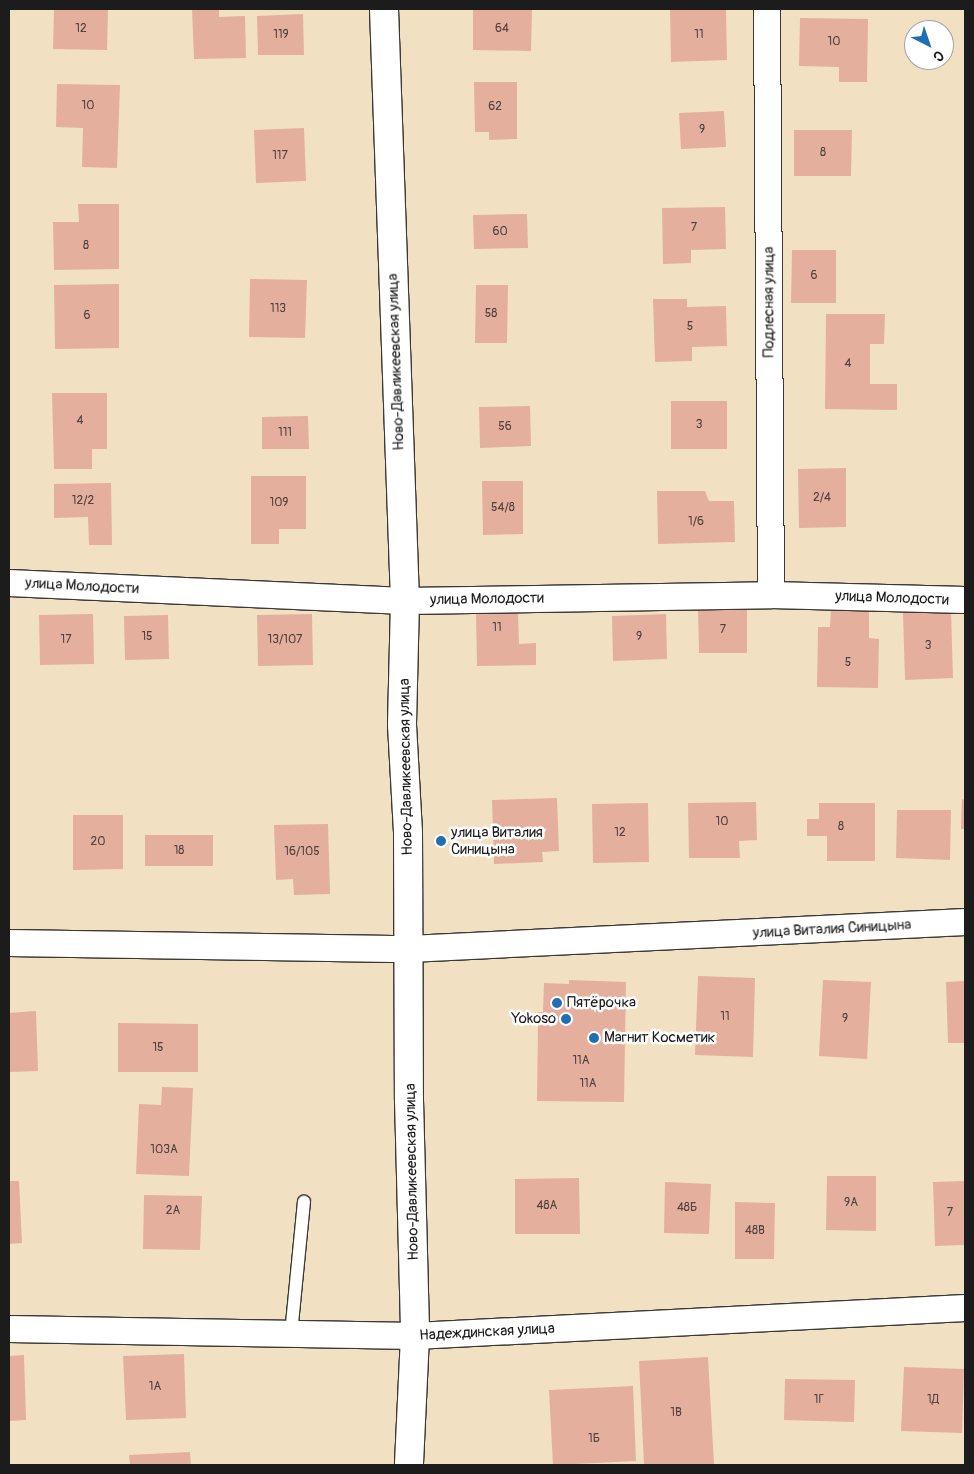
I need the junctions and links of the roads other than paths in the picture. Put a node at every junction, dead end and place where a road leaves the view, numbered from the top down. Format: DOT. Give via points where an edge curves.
graph roads {
  1 [pos="384,9"];
  2 [pos="767,9"];
  3 [pos="9,583"];
  4 [pos="771,595"];
  5 [pos="965,600"];
  6 [pos="405,601"];
  7 [pos="965,922"];
  8 [pos="9,943"];
  9 [pos="409,948"];
  10 [pos="304,1202"];
  11 [pos="965,1308"];
  12 [pos="9,1329"];
  13 [pos="291,1334"];
  14 [pos="415,1336"];
  15 [pos="409,1465"];
  1 -- 6 [label="street, Ново-Давликеевская улица"];
  2 -- 4 [label="street, Подлесная улица"];
  3 -- 6 [label="street, улица Молодости"];
  4 -- 5 [label="street, улица Молодости"];
  4 -- 6 [label="street, улица Молодости"];
  6 -- 9 [label="street, Ново-Давликеевская улица" via="402,725"];
  7 -- 9 [label="street, улица Виталия Синицына"];
  8 -- 9 [label="street, улица Виталия Синицына"];
  9 -- 14 [label="street, Ново-Давликеевская улица"];
  10 -- 13 [label="lane"];
  11 -- 14 [label="street, Надеждинская улица"];
  12 -- 13 [label="street, Надеждинская улица"];
  13 -- 14 [label="street, Надеждинская улица"];
  14 -- 15 [label="street, Ново-Давликеевская улица"];
}
